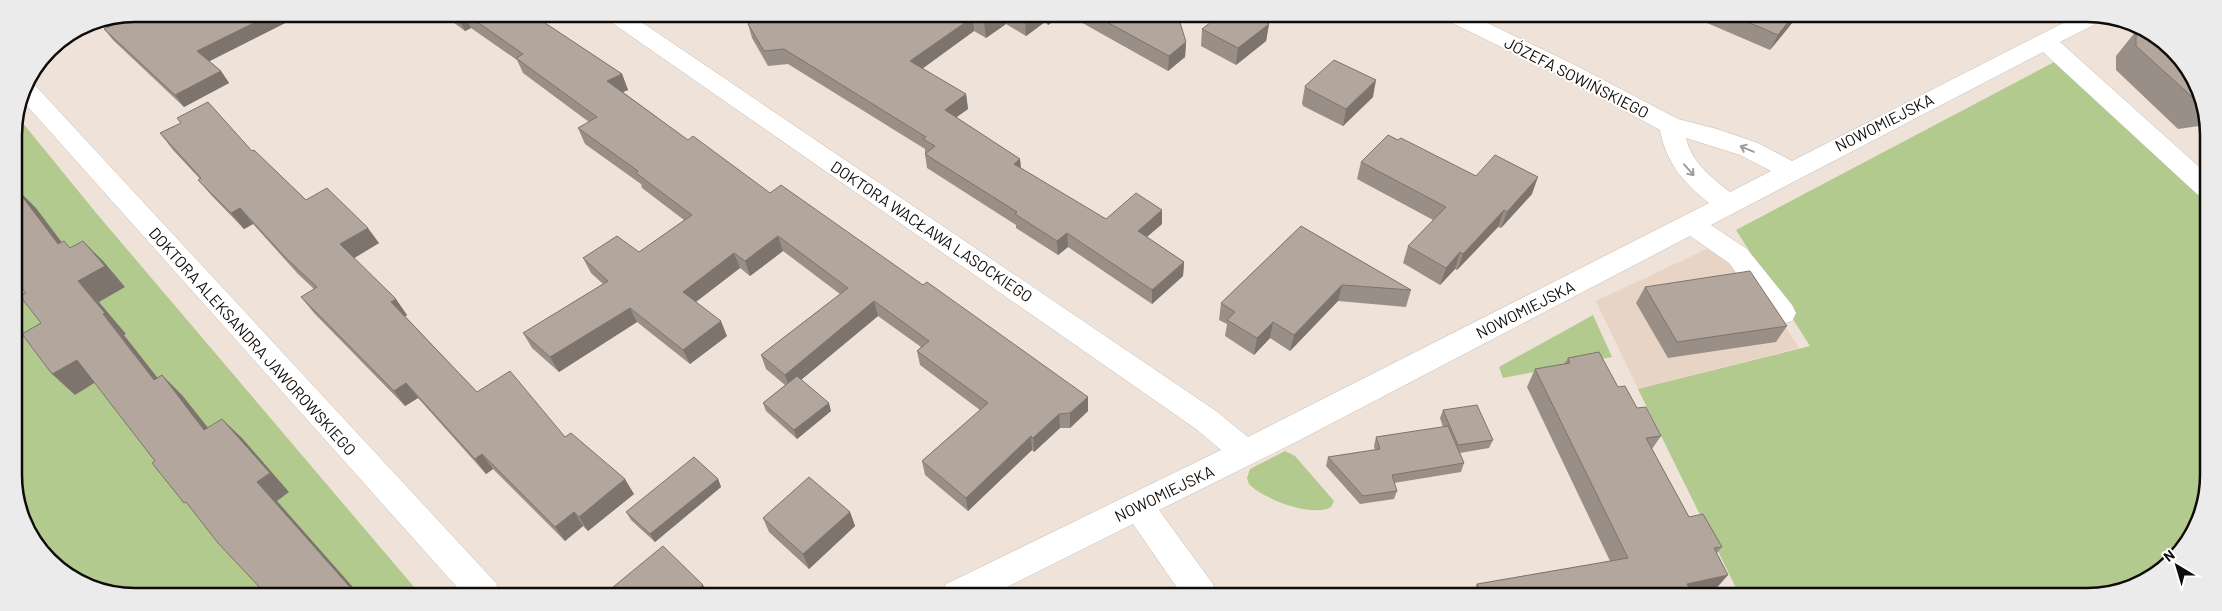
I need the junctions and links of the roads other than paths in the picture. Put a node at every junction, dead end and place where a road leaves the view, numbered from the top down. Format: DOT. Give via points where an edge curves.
graph roads {
  1 [pos="1469,22"];
  2 [pos="2082,22"];
  3 [pos="627,23"];
  4 [pos="2044,40"];
  5 [pos="30,95"];
  6 [pos="1671,126"];
  7 [pos="2196,165"];
  8 [pos="1790,171"];
  9 [pos="1728,204"];
  10 [pos="1691,224"];
  11 [pos="1782,312"];
  12 [pos="1244,452"];
  13 [pos="1138,506"];
  14 [pos="478,588"];
  15 [pos="972,588"];
  16 [pos="1196,588"];
  1 -- 6 [label="street, JÓZEFA SOWIŃSKIEGO"];
  2 -- 4 [label="street, NOWOMIEJSKA"];
  3 -- 12 [label="street, DOKTORA WACŁAWA LASOCKIEGO" via="1206,420"];
  4 -- 7 [label="street"];
  4 -- 8 [label="street, NOWOMIEJSKA"];
  5 -- 14 [label="street, DOKTORA ALEKSANDRA JAWOROWSKIEGO"];
  8 -- 6 [label="street, JÓZEFA SOWIŃSKIEGO, one-way" via="1749,149"];
  6 -- 9 [label="street, one-way" via="1681,161 1696,179"];
  8 -- 9 [label="street, NOWOMIEJSKA"];
  9 -- 10 [label="street, NOWOMIEJSKA"];
  10 -- 11 [label="street" via="1738,256"];
  10 -- 12 [label="street, NOWOMIEJSKA"];
  12 -- 13 [label="street, NOWOMIEJSKA"];
  13 -- 15 [label="street, NOWOMIEJSKA"];
  13 -- 16 [label="street"];
}
